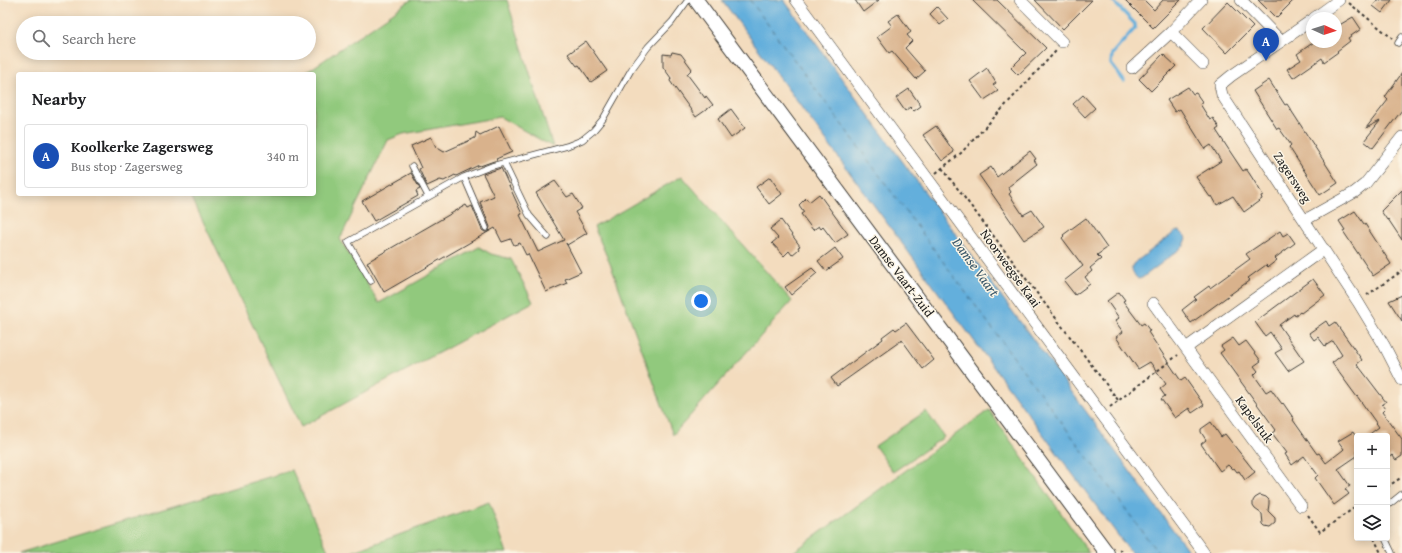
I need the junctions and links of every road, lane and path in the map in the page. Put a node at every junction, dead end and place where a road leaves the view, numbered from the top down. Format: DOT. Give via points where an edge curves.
graph roads {
  1 [pos="688,0"];
  2 [pos="696,0"];
  3 [pos="796,0"];
  4 [pos="1020,0"];
  5 [pos="1201,0"];
  6 [pos="1240,0"];
  7 [pos="1339,0"];
  8 [pos="1346,0"];
  9 [pos="1323,12"];
  10 [pos="1306,24"];
  11 [pos="1171,32"];
  12 [pos="1402,37"];
  13 [pos="1281,41"];
  14 [pos="1062,42"];
  15 [pos="1398,43"];
  16 [pos="1204,64"];
  17 [pos="1132,68"];
  18 [pos="1402,137"];
  19 [pos="504,163"];
  20 [pos="412,166"];
  21 [pos="464,177"];
  22 [pos="428,196"];
  23 [pos="1305,220"];
  24 [pos="486,228"];
  25 [pos="548,237"];
  26 [pos="1324,249"];
  27 [pos="1402,271"];
  28 [pos="371,281"];
  29 [pos="1358,302"];
  30 [pos="1153,303"];
  31 [pos="1186,348"];
  32 [pos="1402,380"];
  33 [pos="1402,477"];
  34 [pos="1390,485"];
  35 [pos="1402,494"];
  36 [pos="1388,505"];
  37 [pos="1301,506"];
  38 [pos="1354,508"];
  39 [pos="1375,541"];
  40 [pos="1386,541"];
  41 [pos="1107,553"];
  42 [pos="1204,553"];
  43 [pos="1381,553"];
  44 [pos="1392,553"];
  1 -- 19 [label="lane" via="631,70 603,119 593,131 582,140 567,146"];
  2 -- 41 [label="street, Damse Vaart-Zuid"];
  3 -- 42 [label="street, Noorweegse Kaai"];
  4 -- 14 [label="street"];
  5 -- 11 [label="street"];
  6 -- 13 [label="street"];
  7 -- 9 [label="street, Zagersweg"];
  8 -- 15 [label="path"];
  10 -- 13 [label="street, Zagersweg"];
  11 -- 16 [label="street"];
  11 -- 17 [label="street"];
  12 -- 15 [label="lane"];
  13 -- 23 [label="street, Zagersweg" via="1220,85 1222,95"];
  14 -- 31 [label="path" via="961,153 942,168 1118,400"];
  18 -- 23 [label="street" via="1365,184"];
  19 -- 21 [label="lane"];
  19 -- 25 [label="lane" via="529,215"];
  20 -- 22 [label="lane"];
  21 -- 22 [label="lane"];
  21 -- 24 [label="lane"];
  22 -- 28 [label="lane" via="348,242"];
  23 -- 26 [label="street, Zagersweg"];
  26 -- 29 [label="street, Zagersweg"];
  26 -- 31 [label="street"];
  27 -- 29 [label="path"];
  29 -- 32 [label="street, Zagersweg"];
  30 -- 31 [label="street, Kapelstuk"];
  31 -- 37 [label="street, Kapelstuk"];
  33 -- 34 [label="path"];
  35 -- 36 [label="lane"];
  37 -- 38 [label="path" via="1320,532"];
  39 -- 43 [label="path"];
  40 -- 44 [label="lane"];
}
